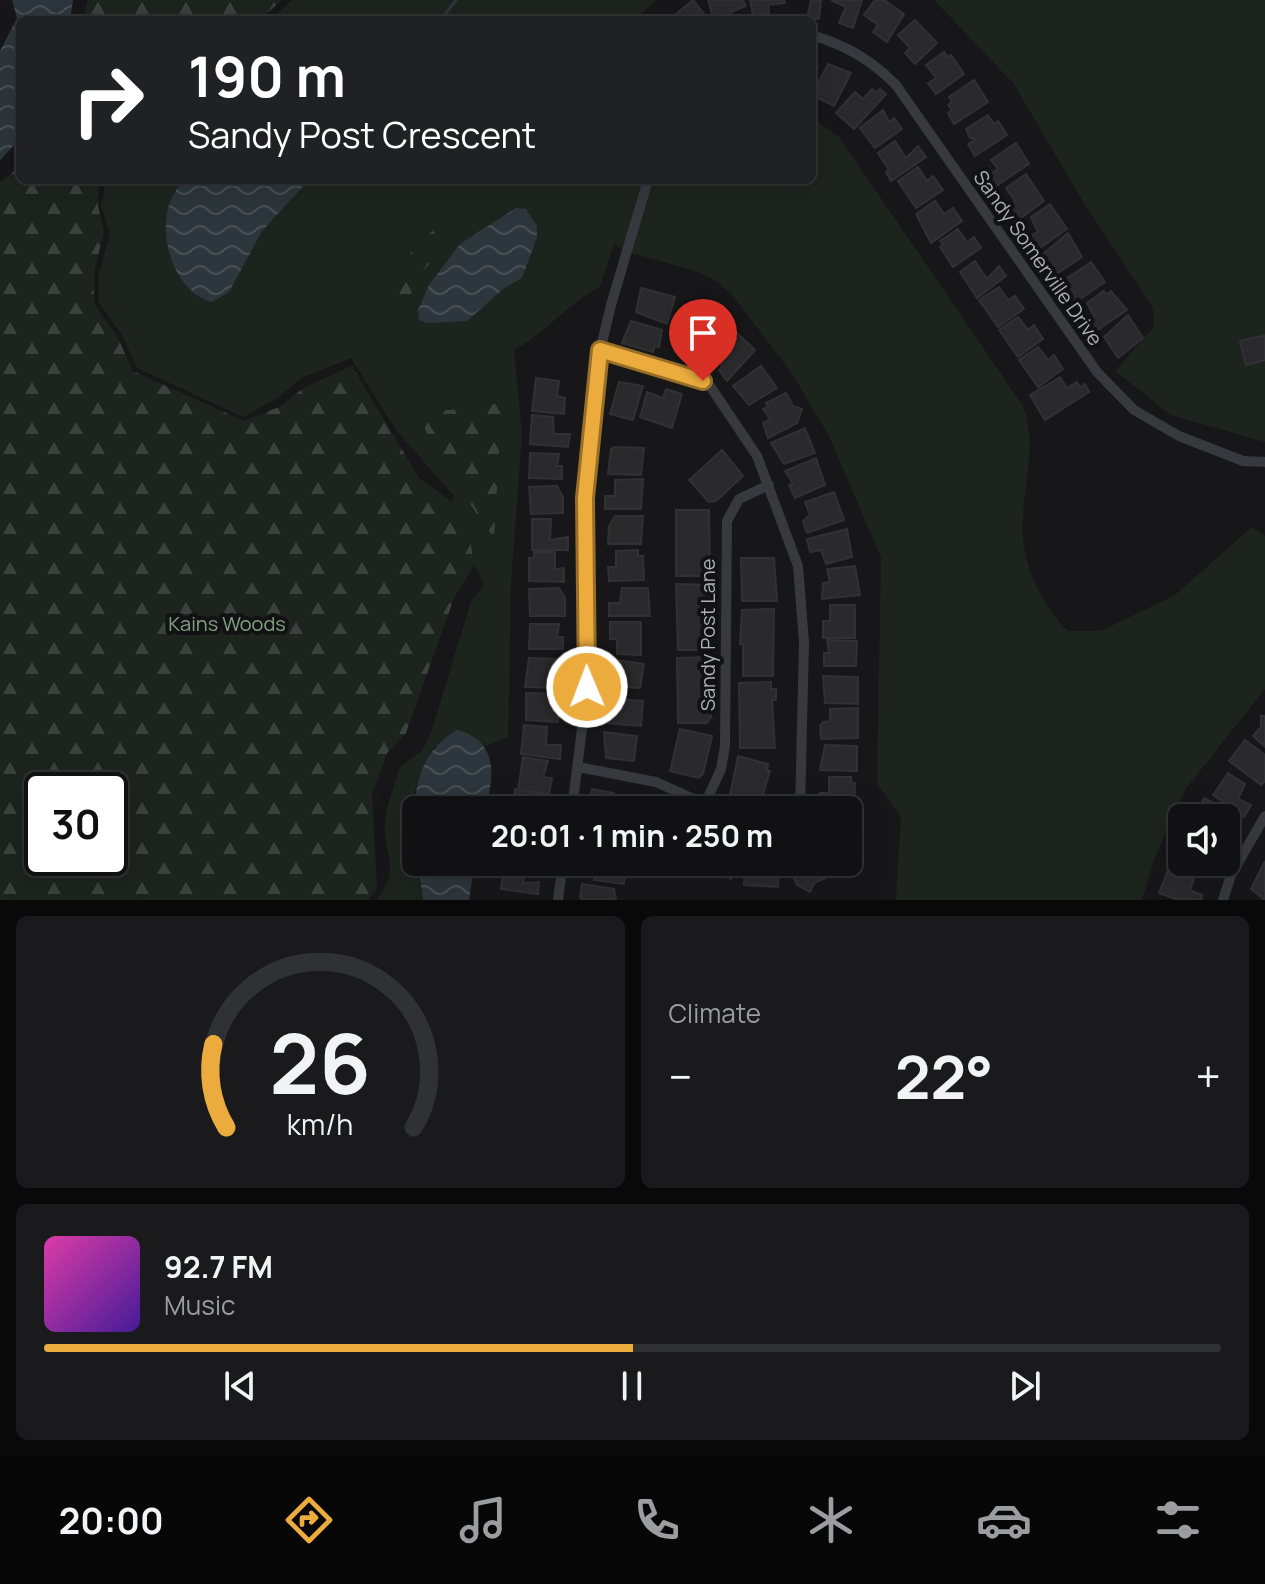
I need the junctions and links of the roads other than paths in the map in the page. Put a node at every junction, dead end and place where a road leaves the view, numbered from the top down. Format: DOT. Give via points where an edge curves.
graph roads {
  1 [pos="816,36"];
  2 [pos="647,184"];
  3 [pos="600,350"];
  4 [pos="1265,462"];
  5 [pos="769,485"];
  6 [pos="578,767"];
  7 [pos="574,796"];
  8 [pos="687,796"];
  9 [pos="709,796"];
  10 [pos="800,796"];
  11 [pos="1265,816"];
  12 [pos="561,876"];
  13 [pos="558,900"];
  14 [pos="1223,900"];
  1 -- 4 [label="street, Sandy Somerville Drive" via="872,60 896,85 1074,342 1134,410 1179,436 1243,461"];
  2 -- 3 [label="street"];
  3 -- 5 [label="street" via="708,383 757,456"];
  3 -- 6 [label="street" via="585,498 587,687"];
  5 -- 9 [label="street, Sandy Post Lane" via="739,499 727,521 725,746"];
  5 -- 10 [label="street" via="798,566 804,642"];
  6 -- 7 [label="street"];
  6 -- 8 [label="street" via="656,782"];
  11 -- 14 [label="street" via="1231,875"];
  12 -- 13 [label="street"];
}
